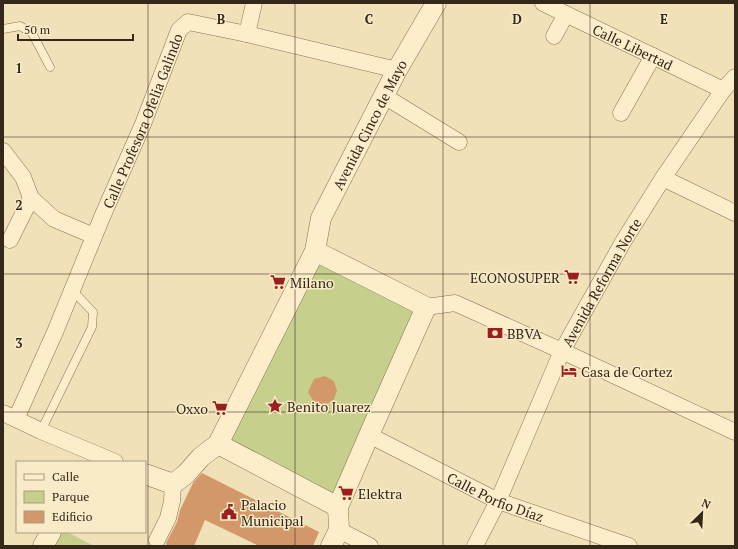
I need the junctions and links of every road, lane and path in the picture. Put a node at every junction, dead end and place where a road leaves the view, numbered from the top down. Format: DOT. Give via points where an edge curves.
graph roads {
  1 [pos="254,3"];
  2 [pos="436,3"];
  3 [pos="543,3"];
  4 [pos="566,14"];
  5 [pos="3,29"];
  6 [pos="247,34"];
  7 [pos="554,36"];
  8 [pos="653,56"];
  9 [pos="50,67"];
  10 [pos="397,70"];
  11 [pos="735,77"];
  12 [pos="723,90"];
  13 [pos="384,96"];
  14 [pos="621,113"];
  15 [pos="459,142"];
  16 [pos="3,151"];
  17 [pos="663,178"];
  18 [pos="30,198"];
  19 [pos="735,213"];
  20 [pos="94,236"];
  21 [pos="10,240"];
  22 [pos="315,251"];
  23 [pos="72,290"];
  24 [pos="426,307"];
  25 [pos="562,351"];
  26 [pos="9,416"];
  27 [pos="41,431"];
  28 [pos="735,432"];
  29 [pos="368,435"];
  30 [pos="218,444"];
  31 [pos="113,461"];
  32 [pos="146,474"];
  33 [pos="173,484"];
  34 [pos="498,501"];
  35 [pos="338,507"];
  36 [pos="50,533"];
  37 [pos="335,538"];
  38 [pos="157,540"];
  39 [pos="43,546"];
  40 [pos="370,546"];
  41 [pos="475,546"];
  42 [pos="629,546"];
  1 -- 6 [label="street"];
  2 -- 10 [label="street, Avenida Cinco de Mayo"];
  3 -- 4 [label="street, Calle Libertad"];
  4 -- 7 [label="street"];
  4 -- 8 [label="street, Calle Libertad"];
  5 -- 9 [label="lane" via="20,26 32,33"];
  6 -- 10 [label="street, Calle Profesora Ofelia Galindo"];
  6 -- 20 [label="street, Calle Profesora Ofelia Galindo" via="188,22 179,30 143,124"];
  8 -- 12 [label="street, Calle Libertad"];
  8 -- 14 [label="street"];
  10 -- 13 [label="street, Avenida Cinco de Mayo"];
  11 -- 12 [label="street, Avenida Reforma Norte"];
  12 -- 17 [label="street, Avenida Reforma Norte"];
  13 -- 15 [label="street"];
  13 -- 22 [label="street, Avenida Cinco de Mayo" via="321,218"];
  16 -- 18 [label="street" via="23,177"];
  17 -- 19 [label="street"];
  17 -- 25 [label="street, Avenida Reforma Norte" via="623,242"];
  18 -- 20 [label="street" via="54,219"];
  18 -- 21 [label="street"];
  20 -- 23 [label="street, Calle Profesora Ofelia Galindo"];
  22 -- 24 [label="street"];
  22 -- 30 [label="street, Avenida Cinco de Mayo"];
  23 -- 26 [label="street, Calle Profesora Ofelia Galindo" via="55,332"];
  23 -- 27 [label="lane" via="93,312 92,327"];
  24 -- 25 [label="street" via="455,303"];
  24 -- 29 [label="street"];
  25 -- 28 [label="street"];
  25 -- 34 [label="street, Avenida Reforma Norte"];
  26 -- 27 [label="street"];
  27 -- 31 [label="street"];
  29 -- 34 [label="street, Calle Porfio Díaz"];
  29 -- 35 [label="street"];
  30 -- 33 [label="street"];
  30 -- 35 [label="street"];
  32 -- 33 [label="street"];
  33 -- 38 [label="street" via="168,518"];
  34 -- 41 [label="street, Avenida Reforma Norte"];
  34 -- 42 [label="street, Calle Porfio Díaz"];
  35 -- 37 [label="street"];
  36 -- 39 [label="street"];
  37 -- 40 [label="street"];
}
